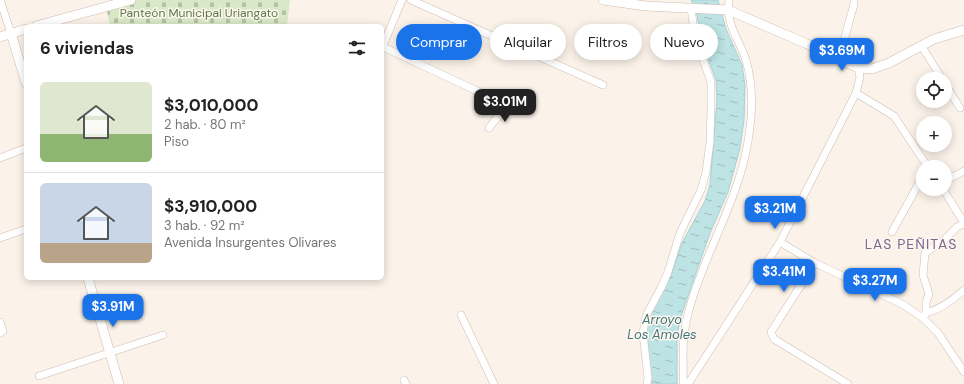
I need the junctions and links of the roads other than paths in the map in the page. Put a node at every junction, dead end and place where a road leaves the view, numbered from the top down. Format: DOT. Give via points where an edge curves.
graph roads {
  1 [pos="0,0"];
  2 [pos="131,0"];
  3 [pos="402,0"];
  4 [pos="411,0"];
  5 [pos="603,0"];
  6 [pos="729,0"];
  7 [pos="854,0"];
  8 [pos="692,8"];
  9 [pos="724,9"];
  10 [pos="43,24"];
  11 [pos="24,30"];
  12 [pos="964,30"];
  13 [pos="11,33"];
  14 [pos="0,37"];
  15 [pos="384,43"];
  16 [pos="921,45"];
  17 [pos="384,49"];
  18 [pos="839,59"];
  19 [pos="858,68"];
  20 [pos="938,72"];
  21 [pos="24,76"];
  22 [pos="603,86"];
  23 [pos="856,93"];
  24 [pos="952,95"];
  25 [pos="960,108"];
  26 [pos="489,128"];
  27 [pos="24,149"];
  28 [pos="0,158"];
  29 [pos="923,160"];
  30 [pos="964,171"];
  31 [pos="952,177"];
  32 [pos="916,189"];
  33 [pos="947,196"];
  34 [pos="964,223"];
  35 [pos="24,230"];
  36 [pos="892,232"];
  37 [pos="0,238"];
  38 [pos="780,242"];
  39 [pos="815,263"];
  40 [pos="89,280"];
  41 [pos="964,290"];
  42 [pos="461,315"];
  43 [pos="924,315"];
  44 [pos="0,322"];
  45 [pos="0,333"];
  46 [pos="163,335"];
  47 [pos="109,353"];
  48 [pos="964,372"];
  49 [pos="39,376"];
  50 [pos="119,384"];
  51 [pos="494,384"];
  52 [pos="647,384"];
  53 [pos="683,384"];
  54 [pos="688,384"];
  55 [pos="848,384"];
  1 -- 13 [label="street"];
  2 -- 10 [label="street"];
  3 -- 15 [label="street"];
  4 -- 22 [label="street"];
  5 -- 8 [label="street" via="646,6"];
  6 -- 9 [label="street"];
  7 -- 18 [label="street"];
  8 -- 9 [label="street"];
  8 -- 52 [label="street" via="695,38 711,82 710,142 701,190 680,233 668,272 645,320 643,334"];
  9 -- 18 [label="street"];
  9 -- 53 [label="street" via="750,77 752,113 746,156 738,182 691,303 684,336"];
  11 -- 13 [label="street"];
  12 -- 16 [label="street"];
  13 -- 14 [label="street"];
  13 -- 21 [label="street"];
  16 -- 19 [label="street" via="889,63 872,69"];
  16 -- 20 [label="street"];
  17 -- 26 [label="street" via="507,105"];
  18 -- 19 [label="street"];
  19 -- 23 [label="street" via="860,77"];
  23 -- 29 [label="street" via="894,116"];
  23 -- 38 [label="street"];
  24 -- 25 [label="street"];
  27 -- 28 [label="street"];
  30 -- 31 [label="street"];
  32 -- 36 [label="street"];
  33 -- 34 [label="street"];
  34 -- 43 [label="street" via="925,253 923,275 929,294"];
  35 -- 37 [label="street"];
  38 -- 39 [label="street"];
  38 -- 54 [label="street"];
  39 -- 43 [label="street"];
  39 -- 55 [label="street" via="770,332 774,339"];
  40 -- 47 [label="street"];
  41 -- 43 [label="street" via="936,310"];
  42 -- 51 [label="street"];
  43 -- 48 [label="street"];
  44 -- 45 [label="street" via="3,332"];
  46 -- 47 [label="street"];
  47 -- 49 [label="street"];
  47 -- 50 [label="street"];
}
